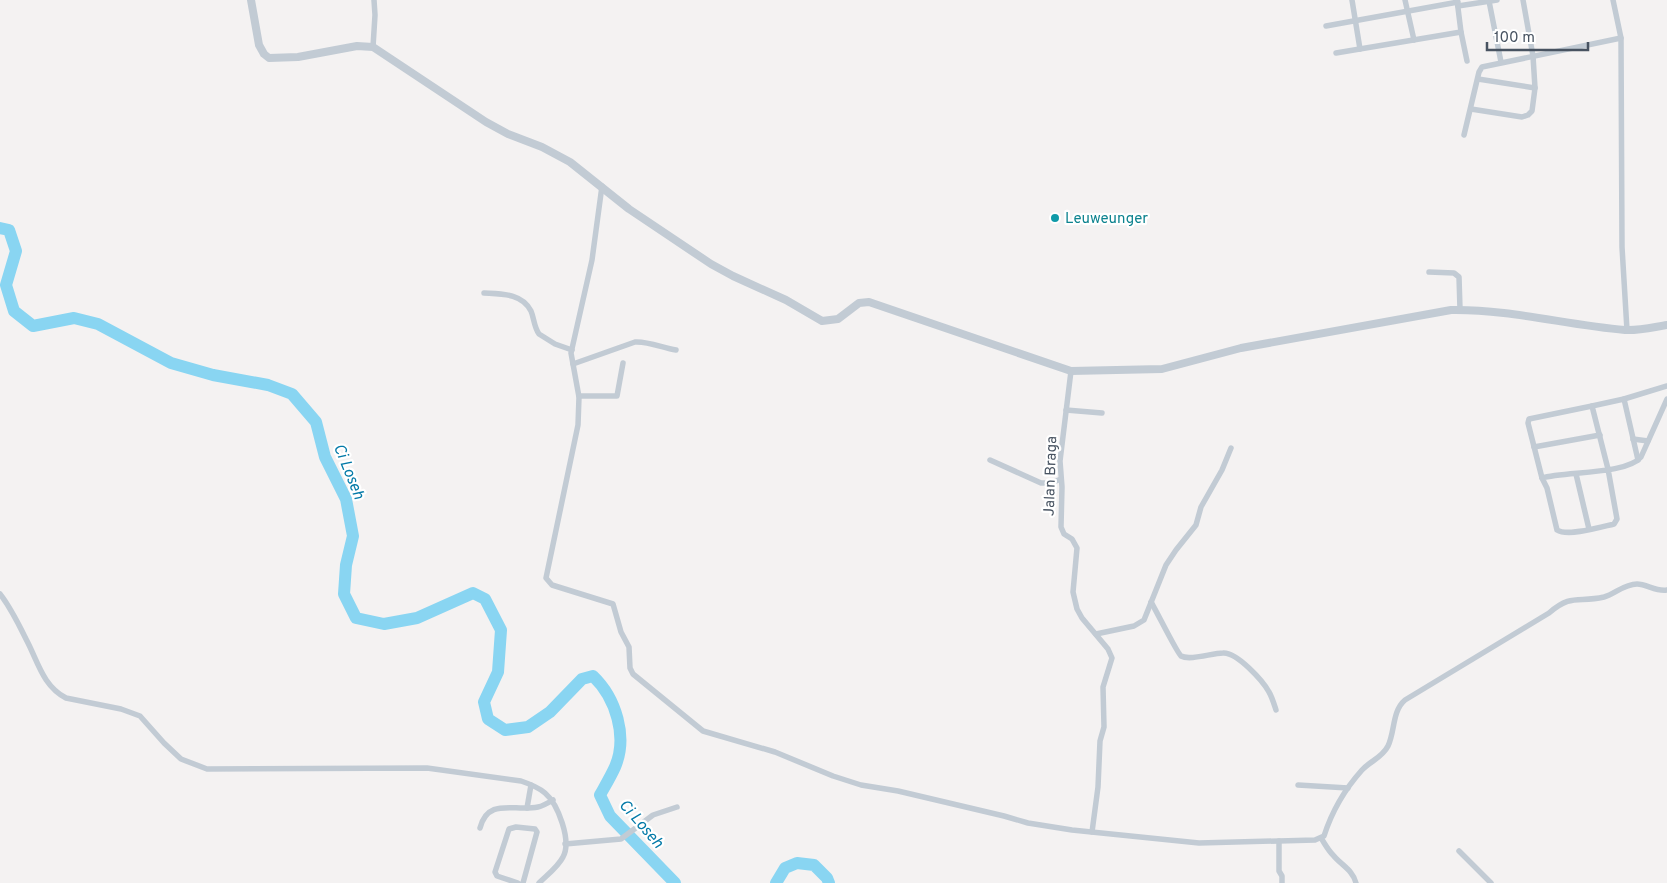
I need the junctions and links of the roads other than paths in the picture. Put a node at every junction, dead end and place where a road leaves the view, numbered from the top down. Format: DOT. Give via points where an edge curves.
graph roads {
  1 [pos="251,0"];
  2 [pos="374,0"];
  3 [pos="1352,0"];
  4 [pos="1405,0"];
  5 [pos="1497,0"];
  6 [pos="1523,0"];
  7 [pos="1613,0"];
  8 [pos="1489,1"];
  9 [pos="1458,2"];
  10 [pos="1407,11"];
  11 [pos="1356,21"];
  12 [pos="1326,26"];
  13 [pos="1461,32"];
  14 [pos="1621,38"];
  15 [pos="1414,40"];
  16 [pos="373,47"];
  17 [pos="1360,49"];
  18 [pos="1336,53"];
  19 [pos="1534,56"];
  20 [pos="1467,61"];
  21 [pos="1501,62"];
  22 [pos="1478,79"];
  23 [pos="1535,88"];
  24 [pos="1471,109"];
  25 [pos="1464,135"];
  26 [pos="602,186"];
  27 [pos="1429,272"];
  28 [pos="484,293"];
  29 [pos="1460,310"];
  30 [pos="1667,326"];
  31 [pos="1627,330"];
  32 [pos="676,350"];
  33 [pos="572,357"];
  34 [pos="623,364"];
  35 [pos="1071,371"];
  36 [pos="1667,386"];
  37 [pos="579,396"];
  38 [pos="1624,399"];
  39 [pos="1667,399"];
  40 [pos="1592,406"];
  41 [pos="1066,410"];
  42 [pos="1102,413"];
  43 [pos="1600,435"];
  44 [pos="1633,439"];
  45 [pos="1648,441"];
  46 [pos="1534,447"];
  47 [pos="1231,448"];
  48 [pos="990,460"];
  49 [pos="1638,460"];
  50 [pos="1608,469"];
  51 [pos="1576,474"];
  52 [pos="1542,478"];
  53 [pos="1061,479"];
  54 [pos="1589,529"];
  55 [pos="1667,590"];
  56 [pos="0,594"];
  57 [pos="1151,602"];
  58 [pos="3,604"];
  59 [pos="1096,634"];
  60 [pos="1276,710"];
  61 [pos="1298,784"];
  62 [pos="531,785"];
  63 [pos="1348,788"];
  64 [pos="552,800"];
  65 [pos="677,807"];
  66 [pos="527,808"];
  67 [pos="480,828"];
  68 [pos="1092,832"];
  69 [pos="1321,838"];
  70 [pos="1278,841"];
  71 [pos="565,844"];
  72 [pos="1459,851"];
  73 [pos="518,883"];
  74 [pos="523,883"];
  75 [pos="539,883"];
  76 [pos="1282,883"];
  77 [pos="1356,883"];
  78 [pos="1491,883"];
  1 -- 16 [label="street" via="259,45 270,58 298,57 356,46"];
  2 -- 16 [label="street"];
  3 -- 11 [label="street"];
  4 -- 10 [label="street"];
  5 -- 8 [label="street"];
  6 -- 19 [label="street"];
  7 -- 14 [label="street"];
  8 -- 9 [label="street"];
  8 -- 21 [label="street"];
  9 -- 10 [label="street"];
  9 -- 13 [label="street"];
  10 -- 11 [label="street"];
  10 -- 15 [label="street"];
  11 -- 12 [label="street"];
  11 -- 17 [label="street"];
  13 -- 15 [label="street"];
  13 -- 20 [label="street"];
  14 -- 19 [label="street"];
  14 -- 31 [label="street" via="1622,247"];
  15 -- 17 [label="street"];
  16 -- 26 [label="street" via="486,122 570,162"];
  17 -- 18 [label="street"];
  19 -- 21 [label="street"];
  19 -- 23 [label="street"];
  21 -- 22 [label="street" via="1482,67"];
  22 -- 23 [label="street"];
  22 -- 24 [label="street"];
  23 -- 24 [label="street" via="1532,111 1525,117"];
  24 -- 25 [label="street"];
  26 -- 33 [label="street" via="592,260"];
  26 -- 35 [label="street" via="629,209 711,264 822,320 838,319 859,303 869,302"];
  27 -- 29 [label="street" via="1454,273 1459,277"];
  28 -- 33 [label="street" via="523,300 531,311 539,334"];
  29 -- 31 [label="street" via="1506,312"];
  29 -- 35 [label="street" via="1241,348 1162,370"];
  30 -- 31 [label="street"];
  32 -- 33 [label="street" via="641,341"];
  33 -- 37 [label="street"];
  34 -- 37 [label="street" via="618,396"];
  35 -- 41 [label="street, Jalan Braga"];
  36 -- 38 [label="street"];
  37 -- 68 [label="street" via="578,425 546,578 552,585 613,604 629,647 630,668 637,678 703,731 775,752 833,776 1028,824"];
  38 -- 40 [label="street"];
  38 -- 44 [label="street"];
  39 -- 45 [label="street"];
  40 -- 43 [label="street"];
  40 -- 46 [label="street" via="1531,418 1528,423"];
  41 -- 42 [label="street"];
  41 -- 53 [label="street, Jalan Braga"];
  43 -- 46 [label="street"];
  43 -- 50 [label="street"];
  44 -- 45 [label="street"];
  44 -- 49 [label="street"];
  45 -- 49 [label="street"];
  46 -- 52 [label="street"];
  47 -- 57 [label="street" via="1201,507 1196,525 1166,564"];
  48 -- 53 [label="street" via="1041,484"];
  49 -- 50 [label="street"];
  50 -- 51 [label="street"];
  50 -- 54 [label="street" via="1617,519 1614,524"];
  51 -- 52 [label="street"];
  51 -- 54 [label="street"];
  52 -- 54 [label="street" via="1557,530 1564,533"];
  53 -- 59 [label="street, Jalan Braga" via="1061,526 1077,548 1074,600 1082,618"];
  55 -- 63 [label="street" via="1633,584 1606,596 1563,602 1405,700 1399,707 1385,752 1364,768"];
  56 -- 58 [label="street"];
  57 -- 59 [label="street" via="1144,620 1139,623"];
  57 -- 60 [label="street" via="1180,656 1231,654 1269,691"];
  58 -- 62 [label="street" via="28,642 43,676 58,694 140,716 181,759 207,769 427,768 513,779"];
  59 -- 68 [label="street, Jalan Braga" via="1112,658 1103,687 1104,727"];
  61 -- 63 [label="street"];
  62 -- 64 [label="street"];
  62 -- 66 [label="street"];
  63 -- 69 [label="street"];
  64 -- 66 [label="street"];
  64 -- 71 [label="street" via="563,823"];
  65 -- 71 [label="street" via="653,815 620,839"];
  66 -- 67 [label="street" via="495,808 486,814"];
  68 -- 70 [label="street" via="1199,843"];
  69 -- 70 [label="street"];
  69 -- 77 [label="street"];
  70 -- 76 [label="street" via="1278,871"];
  71 -- 75 [label="street" via="563,857"];
  72 -- 78 [label="street"];
  73 -- 74 [label="street" via="497,876 495,872 510,829 516,827 537,832"];
}
